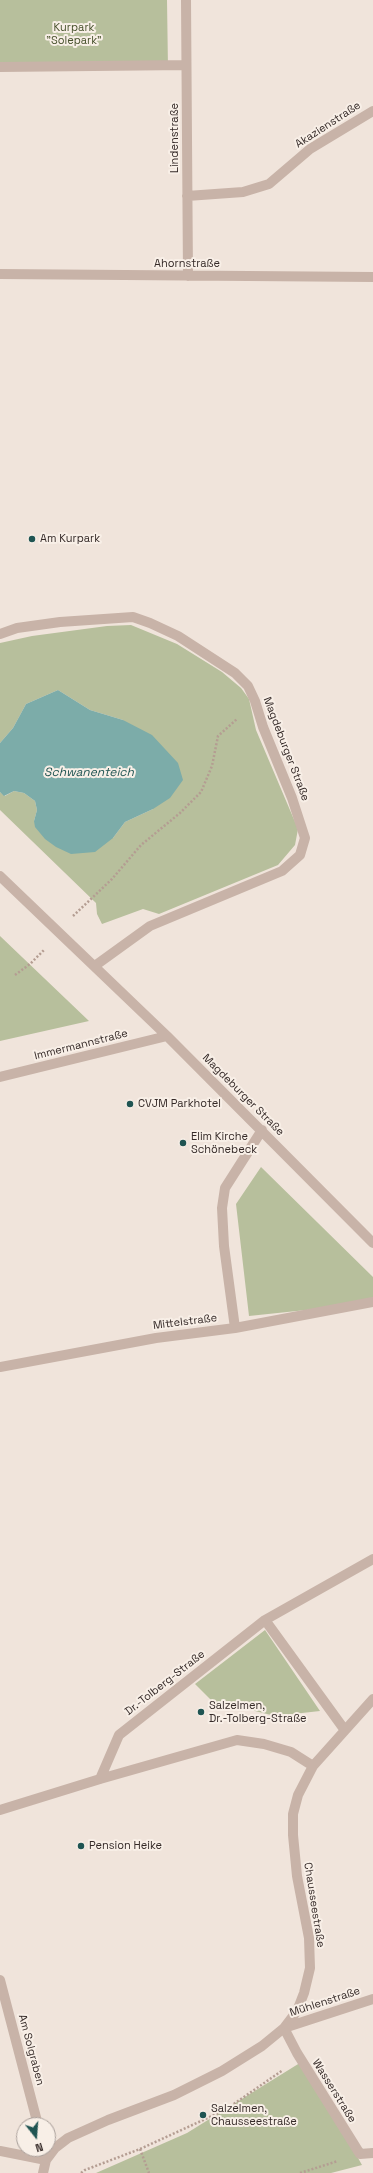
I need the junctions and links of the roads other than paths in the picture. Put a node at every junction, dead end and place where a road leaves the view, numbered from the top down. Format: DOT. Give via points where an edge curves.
graph roads {
  1 [pos="186,0"];
  2 [pos="186,65"];
  3 [pos="0,67"];
  4 [pos="373,111"];
  5 [pos="187,196"];
  6 [pos="0,274"];
  7 [pos="188,276"];
  8 [pos="373,277"];
  9 [pos="0,634"];
  10 [pos="0,876"];
  11 [pos="96,966"];
  12 [pos="167,1036"];
  13 [pos="0,1077"];
  14 [pos="262,1130"];
  15 [pos="373,1243"];
  16 [pos="373,1302"];
  17 [pos="235,1328"];
  18 [pos="0,1367"];
  19 [pos="373,1559"];
  20 [pos="265,1620"];
  21 [pos="373,1699"];
  22 [pos="344,1729"];
  23 [pos="313,1766"];
  24 [pos="100,1779"];
  25 [pos="0,1810"];
  26 [pos="0,1980"];
  27 [pos="373,1999"];
  28 [pos="284,2028"];
  29 [pos="36,2117"];
  30 [pos="0,2151"];
  31 [pos="373,2153"];
  32 [pos="45,2157"];
  33 [pos="46,2160"];
  34 [pos="43,2173"];
  1 -- 2 [label="street, Lindenstraße"];
  2 -- 3 [label="street"];
  2 -- 5 [label="street, Lindenstraße"];
  4 -- 5 [label="street, Akazienstraße" via="310,149 269,184 243,192"];
  5 -- 7 [label="street, Lindenstraße"];
  6 -- 7 [label="street, Ahornstraße"];
  7 -- 8 [label="street, Ahornstraße"];
  9 -- 11 [label="street, Magdeburger Straße" via="17,628 60,622 133,617 178,636 235,672 248,686 255,701 305,838 300,855 282,871 150,926"];
  10 -- 11 [label="street, Magdeburger Straße"];
  11 -- 12 [label="street, Magdeburger Straße"];
  12 -- 13 [label="street, Immermannstraße"];
  12 -- 14 [label="street, Magdeburger Straße"];
  14 -- 15 [label="street, Magdeburger Straße"];
  14 -- 17 [label="street" via="225,1188 222,1208 224,1246"];
  16 -- 17 [label="street, Mittelstraße"];
  17 -- 18 [label="street, Mittelstraße" via="156,1338"];
  19 -- 20 [label="street, Dr.-Tolberg-Straße"];
  20 -- 22 [label="street"];
  20 -- 24 [label="street, Dr.-Tolberg-Straße" via="119,1735"];
  21 -- 22 [label="street, Chausseestraße"];
  22 -- 23 [label="street, Chausseestraße"];
  23 -- 24 [label="street" via="291,1752 237,1740"];
  23 -- 28 [label="street, Chausseestraße" via="298,1796 293,1814 297,1876 310,1938 310,1968 297,2011"];
  24 -- 25 [label="street"];
  26 -- 29 [label="street, Am Solgraben"];
  27 -- 28 [label="street, Mühlenstraße"];
  28 -- 31 [label="street, Wasserstraße" via="296,2053 360,2154"];
  28 -- 33 [label="street, Chausseestraße" via="262,2046 193,2087 68,2138 55,2148"];
  30 -- 33 [label="street"];
  32 -- 33 [label="street"];
  33 -- 34 [label="street"];
}
